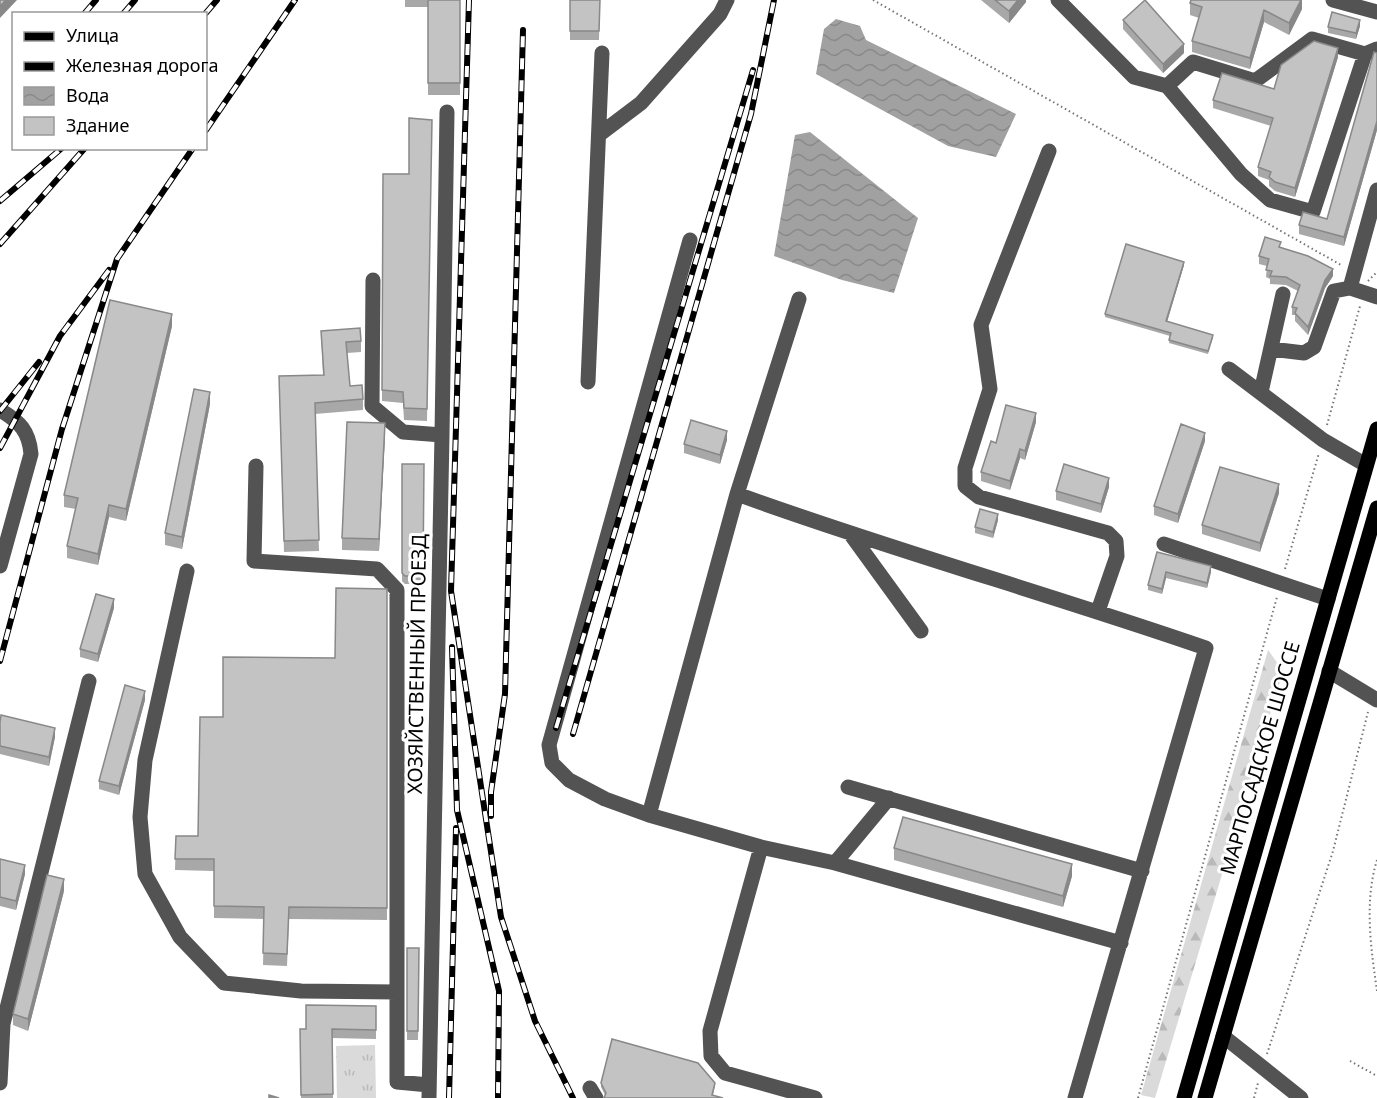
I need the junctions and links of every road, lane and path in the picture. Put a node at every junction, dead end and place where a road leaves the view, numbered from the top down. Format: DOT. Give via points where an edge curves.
graph roads {
  1 [pos="727,0"];
  2 [pos="873,0"];
  3 [pos="1058,0"];
  4 [pos="1333,0"];
  5 [pos="1377,12"];
  6 [pos="1371,51"];
  7 [pos="602,53"];
  8 [pos="1167,86"];
  9 [pos="447,112"];
  10 [pos="600,134"];
  11 [pos="1049,151"];
  12 [pos="1377,190"];
  13 [pos="690,240"];
  14 [pos="1355,269"];
  15 [pos="1377,272"];
  16 [pos="373,280"];
  17 [pos="1366,285"];
  18 [pos="1350,288"];
  19 [pos="1283,294"];
  20 [pos="1377,297"];
  21 [pos="799,299"];
  22 [pos="1361,300"];
  23 [pos="1271,349"];
  24 [pos="1229,369"];
  25 [pos="588,382"];
  26 [pos="1262,392"];
  27 [pos="0,410"];
  28 [pos="1377,429"];
  29 [pos="442,435"];
  30 [pos="1324,435"];
  31 [pos="1322,444"];
  32 [pos="1366,465"];
  33 [pos="256,466"];
  34 [pos="737,494"];
  35 [pos="1377,508"];
  36 [pos="852,536"];
  37 [pos="1164,544"];
  38 [pos="1287,563"];
  39 [pos="0,566"];
  40 [pos="187,571"];
  41 [pos="1328,599"];
  42 [pos="1276,600"];
  43 [pos="1098,611"];
  44 [pos="921,631"];
  45 [pos="1329,671"];
  46 [pos="89,681"];
  47 [pos="1374,701"];
  48 [pos="848,787"];
  49 [pos="889,798"];
  50 [pos="649,815"];
  51 [pos="761,847"];
  52 [pos="1377,860"];
  53 [pos="835,863"];
  54 [pos="1142,871"];
  55 [pos="1121,943"];
  56 [pos="397,992"];
  57 [pos="1377,992"];
  58 [pos="1223,1036"];
  59 [pos="1267,1055"];
  60 [pos="1350,1061"];
  61 [pos="1377,1076"];
  62 [pos="0,1083"];
  63 [pos="429,1092"];
  64 [pos="815,1098"];
  65 [pos="1076,1098"];
  66 [pos="1138,1098"];
  67 [pos="1184,1098"];
  68 [pos="1205,1098"];
  69 [pos="1302,1098"];
  1 -- 10 [label="street" via="720,14 641,103"];
  2 -- 14 [label="path" via="1333,263"];
  3 -- 8 [label="street" via="1134,77"];
  4 -- 5 [label="street"];
  6 -- 8 [label="street" via="1312,39 1255,81 1192,62"];
  6 -- 8 [label="street" via="1313,212 1270,200 1241,174"];
  7 -- 10 [label="street"];
  9 -- 29 [label="street, ХОЗЯЙСТВЕННЫЙ ПРОЕЗД"];
  10 -- 25 [label="street"];
  11 -- 43 [label="street" via="981,325 990,389 965,468 965,486 979,496 1108,533 1116,541 1117,556"];
  12 -- 14 [label="street"];
  13 -- 50 [label="street" via="549,744 552,763 569,780"];
  14 -- 18 [label="street"];
  15 -- 17 [label="path"];
  16 -- 29 [label="street" via="372,406 403,432"];
  18 -- 20 [label="street"];
  18 -- 23 [label="street" via="1339,288 1330,298 1314,348 1304,353"];
  19 -- 23 [label="street"];
  21 -- 34 [label="street"];
  22 -- 30 [label="path"];
  23 -- 26 [label="street"];
  24 -- 26 [label="street"];
  26 -- 32 [label="street" via="1323,440"];
  27 -- 39 [label="street" via="16,419 29,435 31,454"];
  28 -- 32 [label="main road, МАРПОСАДСКОЕ ШОССЕ"];
  29 -- 63 [label="street, ХОЗЯЙСТВЕННЫЙ ПРОЕЗД"];
  31 -- 38 [label="path"];
  32 -- 41 [label="main road, МАРПОСАДСКОЕ ШОССЕ"];
  33 -- 56 [label="street" via="254,561 377,569 397,590"];
  34 -- 36 [label="street"];
  34 -- 50 [label="street"];
  35 -- 45 [label="main road"];
  36 -- 43 [label="street"];
  36 -- 44 [label="street"];
  37 -- 41 [label="street"];
  40 -- 56 [label="street" via="145,760 140,817 145,874 180,937 224,983 301,991"];
  41 -- 67 [label="main road, МАРПОСАДСКОЕ ШОССЕ"];
  42 -- 66 [label="path"];
  43 -- 54 [label="street" via="1206,648"];
  45 -- 47 [label="street"];
  45 -- 58 [label="main road"];
  46 -- 62 [label="street" via="3,1024"];
  47 -- 59 [label="path" via="1333,851"];
  48 -- 49 [label="street"];
  49 -- 53 [label="street"];
  49 -- 54 [label="street"];
  50 -- 51 [label="street"];
  51 -- 53 [label="street"];
  51 -- 64 [label="street" via="710,1031 711,1056 725,1072"];
  52 -- 57 [label="path" via="1371,880 1371,948"];
  53 -- 55 [label="street"];
  54 -- 55 [label="street"];
  55 -- 65 [label="street"];
  56 -- 63 [label="street" via="397,1082"];
  58 -- 68 [label="main road"];
  58 -- 69 [label="street"];
  60 -- 61 [label="path"];
}
